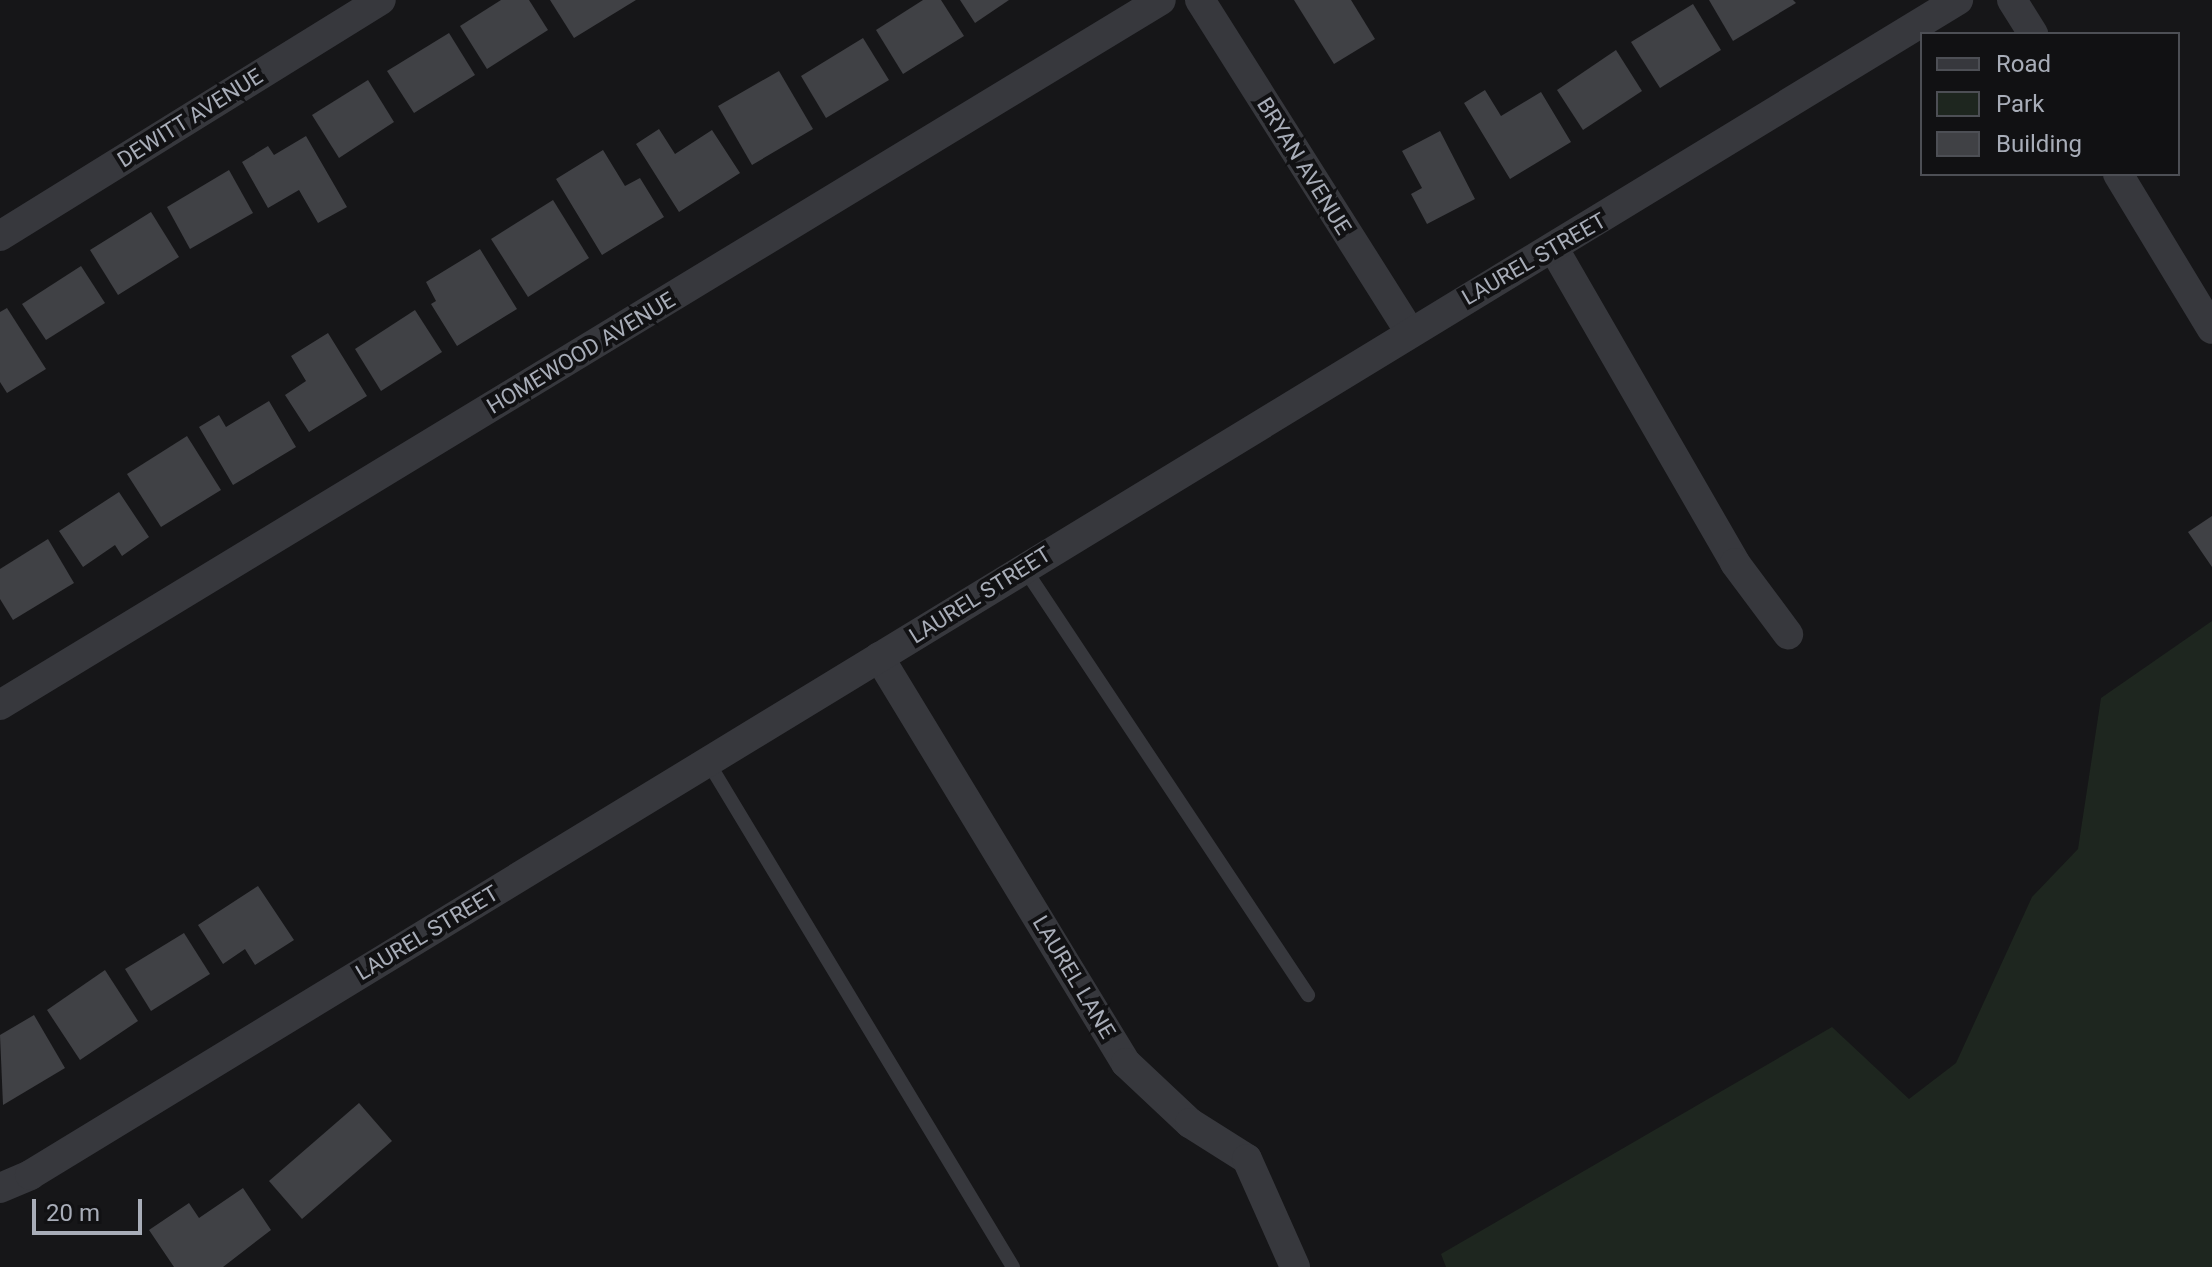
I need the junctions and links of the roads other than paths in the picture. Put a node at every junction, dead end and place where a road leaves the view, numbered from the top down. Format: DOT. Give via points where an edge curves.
graph roads {
  1 [pos="381,0"];
  2 [pos="1161,0"];
  3 [pos="1200,0"];
  4 [pos="1958,0"];
  5 [pos="2012,0"];
  6 [pos="2032,32"];
  7 [pos="2119,176"];
  8 [pos="0,236"];
  9 [pos="1554,249"];
  10 [pos="2212,329"];
  11 [pos="1409,331"];
  12 [pos="1024,568"];
  13 [pos="1788,634"];
  14 [pos="879,657"];
  15 [pos="0,705"];
  16 [pos="708,762"];
  17 [pos="1308,995"];
  18 [pos="0,1188"];
  19 [pos="1013,1267"];
  20 [pos="1295,1267"];
  1 -- 8 [label="street, DEWITT AVENUE"];
  2 -- 15 [label="street, HOMEWOOD AVENUE"];
  3 -- 11 [label="street, BRYAN AVENUE"];
  4 -- 9 [label="street, LAUREL STREET"];
  5 -- 6 [label="street"];
  7 -- 10 [label="street"];
  9 -- 11 [label="street, LAUREL STREET"];
  9 -- 13 [label="street" via="1735,563"];
  11 -- 12 [label="street, LAUREL STREET"];
  12 -- 14 [label="street, LAUREL STREET"];
  12 -- 17 [label="lane"];
  14 -- 16 [label="street, LAUREL STREET"];
  14 -- 20 [label="street, LAUREL LANE" via="1126,1063 1190,1123 1247,1159"];
  16 -- 18 [label="street, LAUREL STREET" via="30,1175"];
  16 -- 19 [label="lane"];
}
